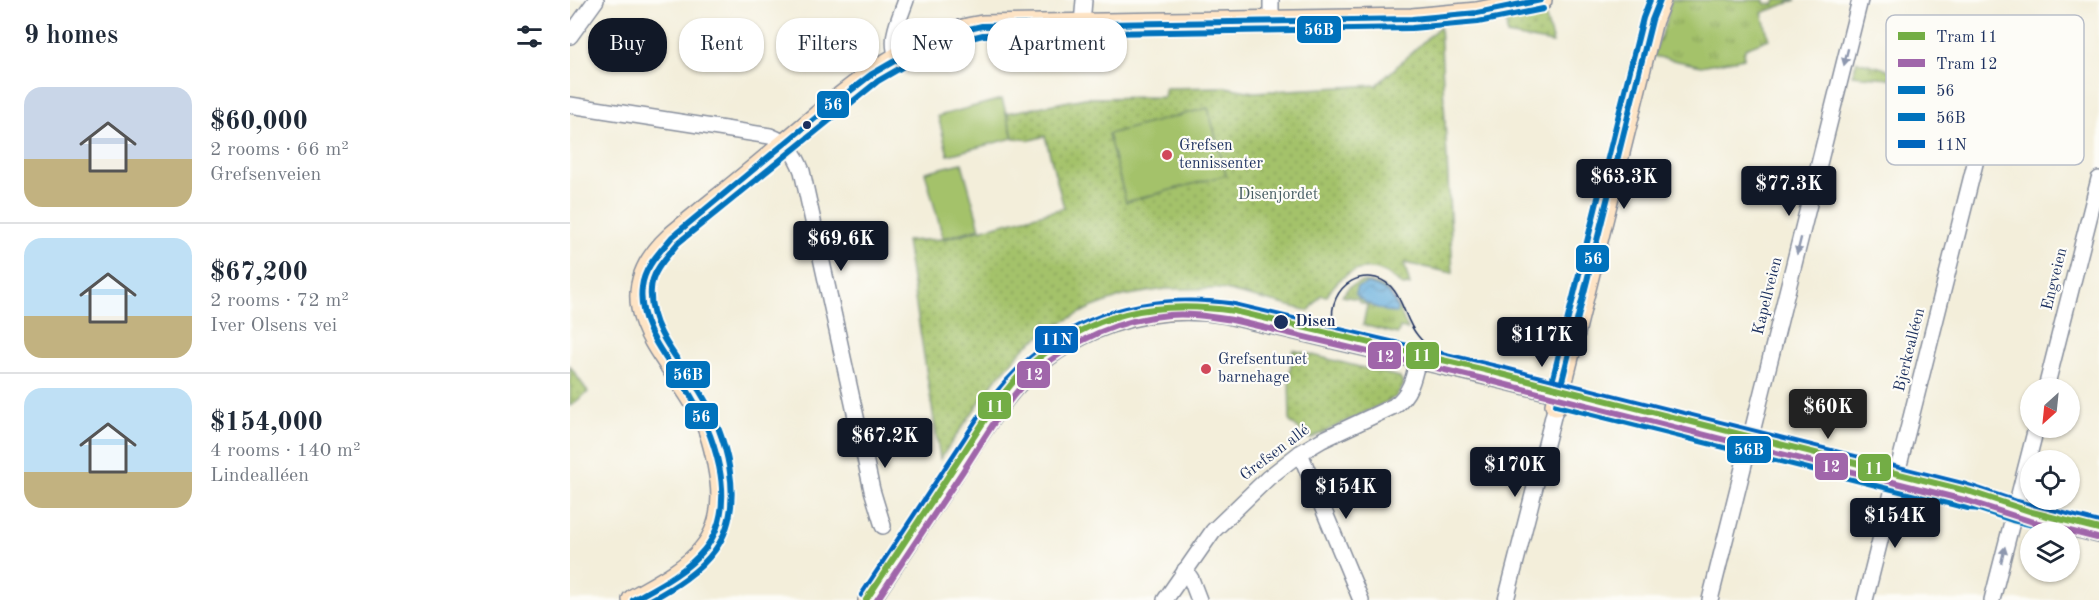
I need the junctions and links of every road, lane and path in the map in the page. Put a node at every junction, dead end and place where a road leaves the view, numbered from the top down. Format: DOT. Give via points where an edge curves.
graph roads {
  1 [pos="596,0"];
  2 [pos="906,0"];
  3 [pos="1084,0"];
  4 [pos="1271,0"];
  5 [pos="1541,0"];
  6 [pos="1660,0"];
  7 [pos="1860,0"];
  8 [pos="1649,10"];
  9 [pos="900,18"];
  10 [pos="1083,18"];
  11 [pos="1271,21"];
  12 [pos="1127,23"];
  13 [pos="570,36"];
  14 [pos="891,61"];
  15 [pos="570,105"];
  16 [pos="786,144"];
  17 [pos="1975,165"];
  18 [pos="2099,179"];
  19 [pos="1418,358"];
  20 [pos="2049,378"];
  21 [pos="1557,399"];
  22 [pos="2033,438"];
  23 [pos="1748,447"];
  24 [pos="1300,453"];
  25 [pos="1895,483"];
  26 [pos="2014,511"];
  27 [pos="883,526"];
  28 [pos="2099,532"];
  29 [pos="1185,570"];
  30 [pos="644,597"];
  31 [pos="869,600"];
  32 [pos="1165,600"];
  33 [pos="1199,600"];
  34 [pos="1361,600"];
  35 [pos="1506,600"];
  36 [pos="1710,600"];
  37 [pos="1865,600"];
  38 [pos="1992,600"];
  1 -- 13 [label="street"];
  2 -- 9 [label="street"];
  3 -- 10 [label="street"];
  4 -- 11 [label="street"];
  5 -- 11 [label="street" via="1434,18"];
  6 -- 8 [label="street"];
  7 -- 23 [label="street, Kapellveien, one-way"];
  8 -- 21 [label="street"];
  11 -- 12 [label="street"];
  14 -- 16 [label="street"];
  15 -- 16 [label="street" via="760,134"];
  16 -- 27 [label="street" via="802,171"];
  16 -- 30 [label="street" via="664,244 644,276 642,296 647,327 705,420 717,458 722,497 717,528 704,550"];
  17 -- 25 [label="street, Bjerkealléen"];
  18 -- 20 [label="street, Engveien"];
  19 -- 21 [label="street" via="1503,378"];
  19 -- 24 [label="street, Grefsen allé" via="1412,383 1400,402"];
  19 -- 31 [label="street" via="1210,310 1156,310 1092,328 1049,353 1010,390"];
  21 -- 23 [label="street"];
  21 -- 35 [label="street"];
  22 -- 26 [label="street"];
  23 -- 25 [label="street"];
  23 -- 36 [label="street, Kapellveien"];
  24 -- 29 [label="street, Grefsen allé" via="1213,531"];
  24 -- 34 [label="street"];
  25 -- 26 [label="street" via="1972,496"];
  25 -- 37 [label="street, Bjerkealléen"];
  26 -- 28 [label="street"];
  38 -- 26 [label="street, one-way"];
  29 -- 32 [label="street, Grefsen allé"];
  29 -- 33 [label="street"];
}
